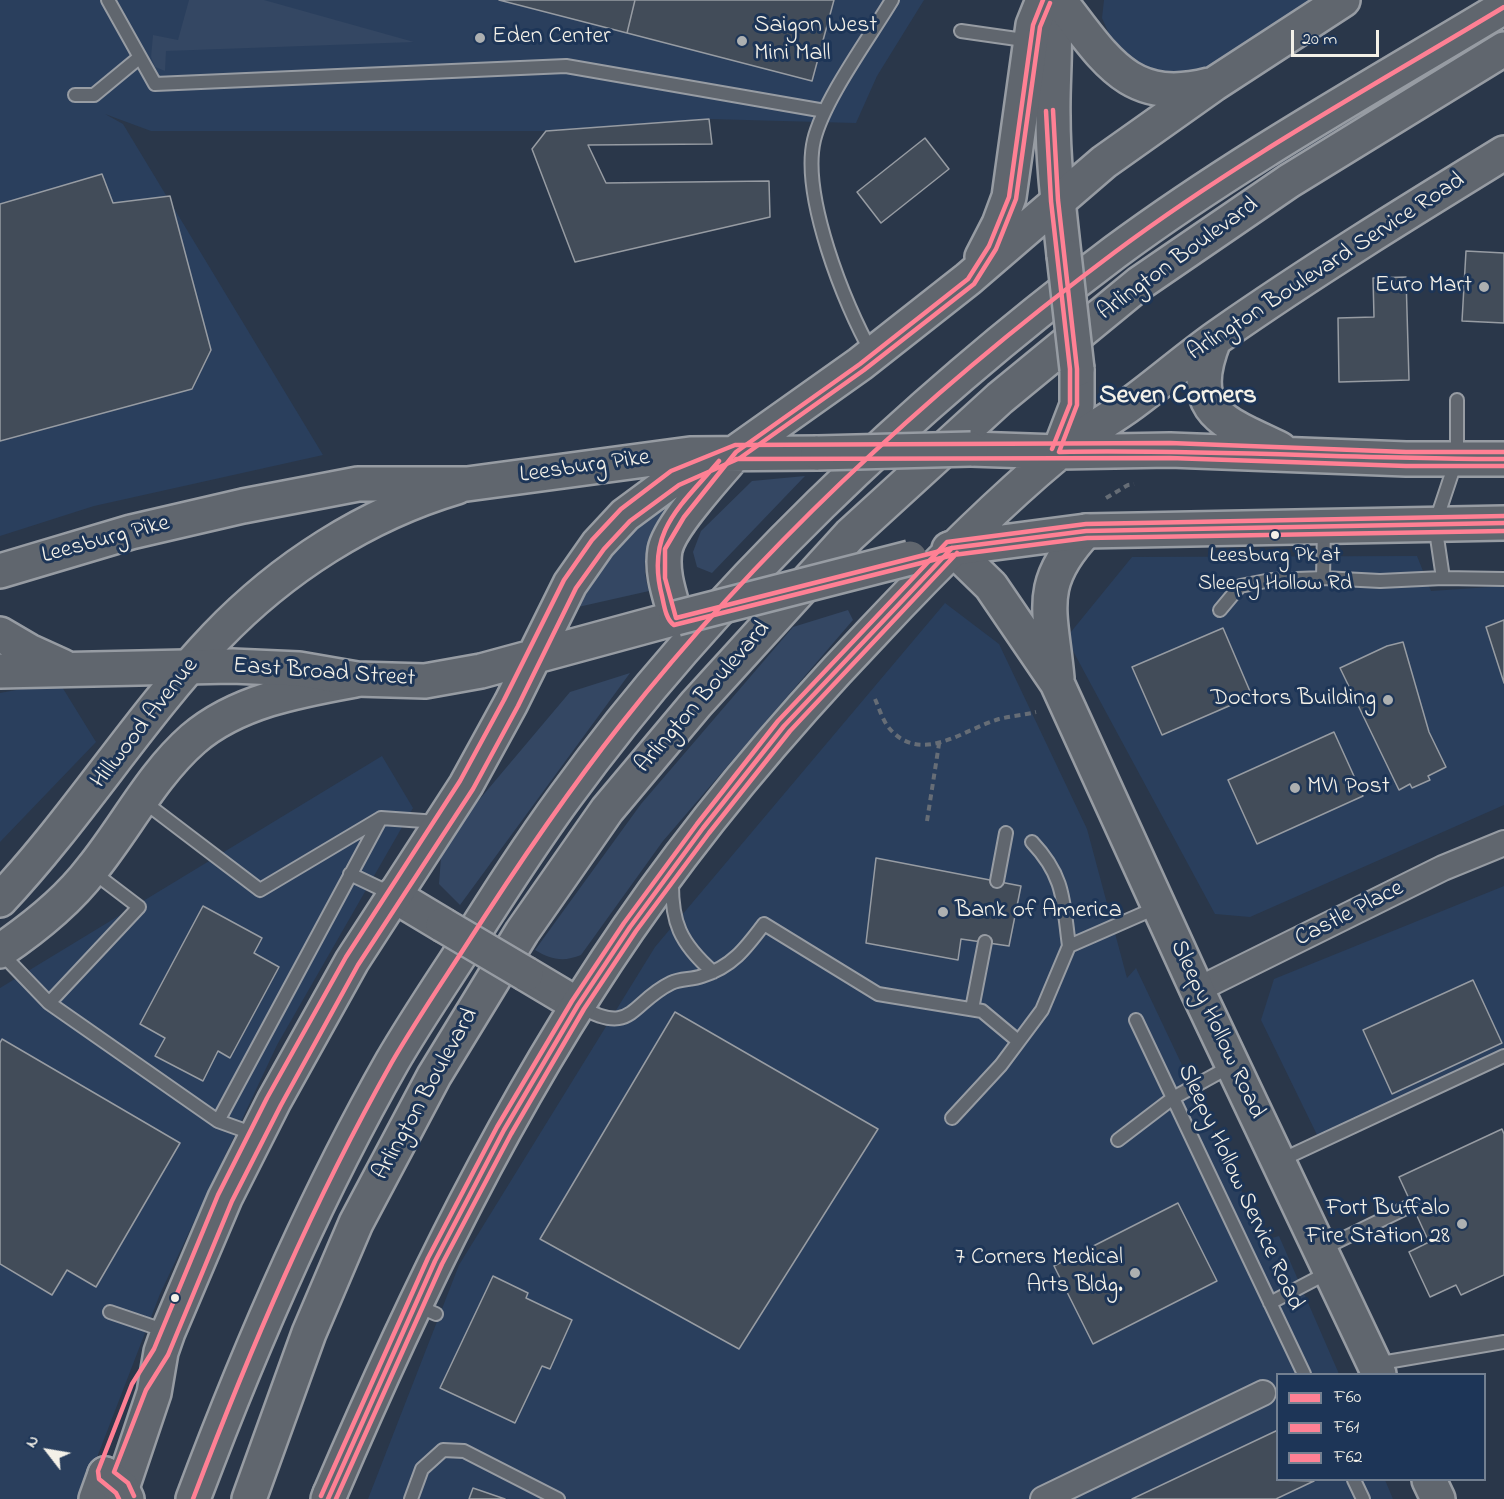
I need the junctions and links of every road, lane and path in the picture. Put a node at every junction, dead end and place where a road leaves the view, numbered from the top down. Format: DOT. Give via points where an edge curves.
graph roads {
  1 [pos="108,0"];
  2 [pos="892,0"];
  3 [pos="1043,0"];
  4 [pos="1051,0"];
  5 [pos="1059,0"];
  6 [pos="1343,0"];
  7 [pos="1504,7"];
  8 [pos="961,31"];
  9 [pos="1031,41"];
  10 [pos="1504,49"];
  11 [pos="140,57"];
  12 [pos="1214,84"];
  13 [pos="75,95"];
  14 [pos="825,111"];
  15 [pos="1504,153"];
  16 [pos="1058,200"];
  17 [pos="968,279"];
  18 [pos="1214,340"];
  19 [pos="872,354"];
  20 [pos="1457,400"];
  21 [pos="736,452"];
  22 [pos="1059,452"];
  23 [pos="1293,455"];
  24 [pos="1457,458"];
  25 [pos="1504,459"];
  26 [pos="467,484"];
  27 [pos="1138,484"];
  28 [pos="1100,501"];
  29 [pos="1504,523"];
  30 [pos="1435,524"];
  31 [pos="1324,526"];
  32 [pos="1086,531"];
  33 [pos="952,548"];
  34 [pos="0,571"];
  35 [pos="1323,578"];
  36 [pos="1443,578"];
  37 [pos="1504,579"];
  38 [pos="1220,610"];
  39 [pos="676,618"];
  40 [pos="0,634"];
  41 [pos="534,656"];
  42 [pos="189,667"];
  43 [pos="72,670"];
  44 [pos="0,671"];
  45 [pos="357,680"];
  46 [pos="1057,683"];
  47 [pos="875,699"];
  48 [pos="1035,712"];
  49 [pos="939,744"];
  50 [pos="142,800"];
  51 [pos="381,818"];
  52 [pos="441,822"];
  53 [pos="927,822"];
  54 [pos="1006,833"];
  55 [pos="1032,842"];
  56 [pos="1504,843"];
  57 [pos="673,868"];
  58 [pos="91,871"];
  59 [pos="350,874"];
  60 [pos="997,881"];
  61 [pos="393,894"];
  62 [pos="0,900"];
  63 [pos="1159,907"];
  64 [pos="985,942"];
  65 [pos="1069,946"];
  66 [pos="0,952"];
  67 [pos="713,972"];
  68 [pos="1197,990"];
  69 [pos="49,1003"];
  70 [pos="578,1005"];
  71 [pos="972,1009"];
  72 [pos="1136,1020"];
  73 [pos="1018,1041"];
  74 [pos="1504,1056"];
  75 [pos="1232,1065"];
  76 [pos="1173,1098"];
  77 [pos="952,1118"];
  78 [pos="218,1121"];
  79 [pos="257,1135"];
  80 [pos="1118,1140"];
  81 [pos="1278,1161"];
  82 [pos="1412,1205"];
  83 [pos="1325,1261"];
  84 [pos="1270,1303"];
  85 [pos="110,1312"];
  86 [pos="164,1342"];
  87 [pos="1504,1342"];
  88 [pos="1377,1369"];
  89 [pos="1302,1373"];
  90 [pos="1270,1389"];
  91 [pos="1355,1481"];
  92 [pos="1430,1481"];
  93 [pos="114,1492"];
  94 [pos="329,1497"];
  95 [pos="193,1499"];
  96 [pos="249,1499"];
  97 [pos="411,1499"];
  98 [pos="558,1499"];
  99 [pos="1043,1499"];
  100 [pos="1364,1499"];
  101 [pos="1438,1499"];
  1 -- 11 [label="lane"];
  2 -- 14 [label="lane"];
  3 -- 9 [label="main road"];
  4 -- 16 [label="main road" via="1056,28 1053,103"];
  5 -- 12 [label="main road" via="1108,62 1127,78 1151,89 1174,92"];
  6 -- 12 [label="main road"];
  7 -- 95 [label="main road, Arlington Boulevard" via="1236,169 1116,252 951,383 800,526 713,616 565,796 392,1062 268,1315"];
  8 -- 9 [label="lane"];
  9 -- 17 [label="main road" via="1009,197 989,246"];
  10 -- 96 [label="main road, Arlington Boulevard" via="1289,182 1131,291 1000,398 850,535 696,704 600,819 522,932 434,1076 356,1223 309,1333"];
  11 -- 13 [label="lane" via="94,96"];
  11 -- 14 [label="lane" via="155,84 566,66"];
  12 -- 16 [label="main road" via="1104,162"];
  14 -- 19 [label="lane" via="812,153 814,193 854,322"];
  15 -- 18 [label="main road, Arlington Boulevard Service Road" via="1323,265"];
  16 -- 17 [label="main road"];
  16 -- 22 [label="main road, bridge" via="1077,369 1077,405"];
  17 -- 19 [label="main road"];
  18 -- 22 [label="main road, Arlington Boulevard Service Road" via="1131,404"];
  18 -- 23 [label="main road" via="1203,368 1203,387 1215,414"];
  19 -- 21 [label="main road"];
  20 -- 24 [label="lane"];
  21 -- 22 [label="main road, Leesburg Pike, bridge"];
  21 -- 26 [label="main road, Leesburg Pike" via="690,454"];
  21 -- 39 [label="main road" via="665,549 665,578"];
  21 -- 41 [label="main road" via="675,478 625,515 598,544 570,584"];
  22 -- 23 [label="main road, Leesburg Pike" via="1170,450"];
  22 -- 33 [label="main road, Arlington Boulevard Service Road"];
  23 -- 24 [label="main road, Leesburg Pike"];
  24 -- 25 [label="main road, Leesburg Pike"];
  24 -- 30 [label="lane"];
  26 -- 34 [label="main road, Leesburg Pike" via="347,486 131,532"];
  26 -- 42 [label="main road, Hillwood Avenue" via="376,518 311,556 246,608"];
  27 -- 28 [label="path" via="1128,485"];
  29 -- 30 [label="main road"];
  30 -- 31 [label="main road"];
  30 -- 36 [label="lane"];
  31 -- 32 [label="main road"];
  31 -- 35 [label="lane"];
  32 -- 33 [label="main road"];
  32 -- 46 [label="main road, Sleepy Hollow Road" via="1066,553 1051,584 1049,611"];
  33 -- 39 [label="main road, bridge"];
  33 -- 46 [label="main road, Sleepy Hollow Road" via="991,586"];
  33 -- 57 [label="main road, Arlington Boulevard Service Road" via="784,726"];
  35 -- 36 [label="lane"];
  35 -- 38 [label="lane" via="1240,586"];
  36 -- 37 [label="lane"];
  39 -- 41 [label="main road, East Broad Street"];
  40 -- 43 [label="main road"];
  41 -- 45 [label="main road, East Broad Street" via="425,681"];
  41 -- 52 [label="main road" via="466,784"];
  42 -- 43 [label="main road, East Broad Street"];
  42 -- 45 [label="main road, East Broad Street" via="299,669"];
  42 -- 62 [label="main road, Hillwood Avenue" via="39,858"];
  43 -- 44 [label="main road, East Broad Street"];
  45 -- 50 [label="main road, Hillwood Avenue" via="300,690 220,721 193,739 164,769"];
  46 -- 63 [label="main road, Sleepy Hollow Road"];
  47 -- 49 [label="path" via="889,728 908,742"];
  48 -- 49 [label="path" via="998,720"];
  49 -- 53 [label="path"];
  50 -- 51 [label="lane" via="260,890"];
  50 -- 58 [label="main road, Hillwood Avenue"];
  51 -- 52 [label="lane"];
  51 -- 59 [label="lane"];
  52 -- 61 [label="main road"];
  54 -- 60 [label="lane"];
  55 -- 65 [label="lane" via="1048,859 1061,886"];
  56 -- 68 [label="street, Castle Place" via="1443,868"];
  57 -- 67 [label="lane" via="671,908 681,933 699,960"];
  57 -- 70 [label="main road, Arlington Boulevard Service Road"];
  58 -- 66 [label="main road, Hillwood Avenue" via="63,902"];
  58 -- 69 [label="lane" via="139,907"];
  59 -- 61 [label="lane"];
  59 -- 78 [label="lane"];
  61 -- 70 [label="main road, bridge"];
  61 -- 79 [label="main road"];
  63 -- 65 [label="lane"];
  63 -- 68 [label="main road, Sleepy Hollow Road"];
  64 -- 71 [label="lane"];
  65 -- 73 [label="lane" via="1042,1010"];
  66 -- 69 [label="lane"];
  67 -- 70 [label="lane" via="674,981 626,1017 598,1017"];
  67 -- 71 [label="lane" via="738,957 764,924 878,994"];
  68 -- 75 [label="main road, Sleepy Hollow Road"];
  69 -- 78 [label="lane"];
  70 -- 94 [label="main road, Arlington Boulevard Service Road" via="504,1130 425,1309"];
  71 -- 73 [label="lane" via="982,1011"];
  72 -- 76 [label="lane, Sleepy Hollow Service Road"];
  73 -- 77 [label="lane"];
  74 -- 81 [label="lane"];
  75 -- 76 [label="lane"];
  75 -- 81 [label="main road, Sleepy Hollow Road"];
  76 -- 80 [label="lane"];
  76 -- 84 [label="lane, Sleepy Hollow Service Road"];
  78 -- 79 [label="lane"];
  79 -- 86 [label="main road" via="225,1198"];
  81 -- 83 [label="main road, Sleepy Hollow Road"];
  82 -- 83 [label="lane"];
  83 -- 84 [label="lane"];
  83 -- 88 [label="main road, Sleepy Hollow Road"];
  84 -- 89 [label="lane, Sleepy Hollow Service Road"];
  85 -- 86 [label="lane"];
  86 -- 93 [label="main road" via="154,1393"];
  87 -- 88 [label="lane"];
  90 -- 99 [label="street"];
  91 -- 100 [label="lane"];
  92 -- 101 [label="main road"];
  97 -- 98 [label="lane" via="422,1469 443,1450 464,1451"];
}
